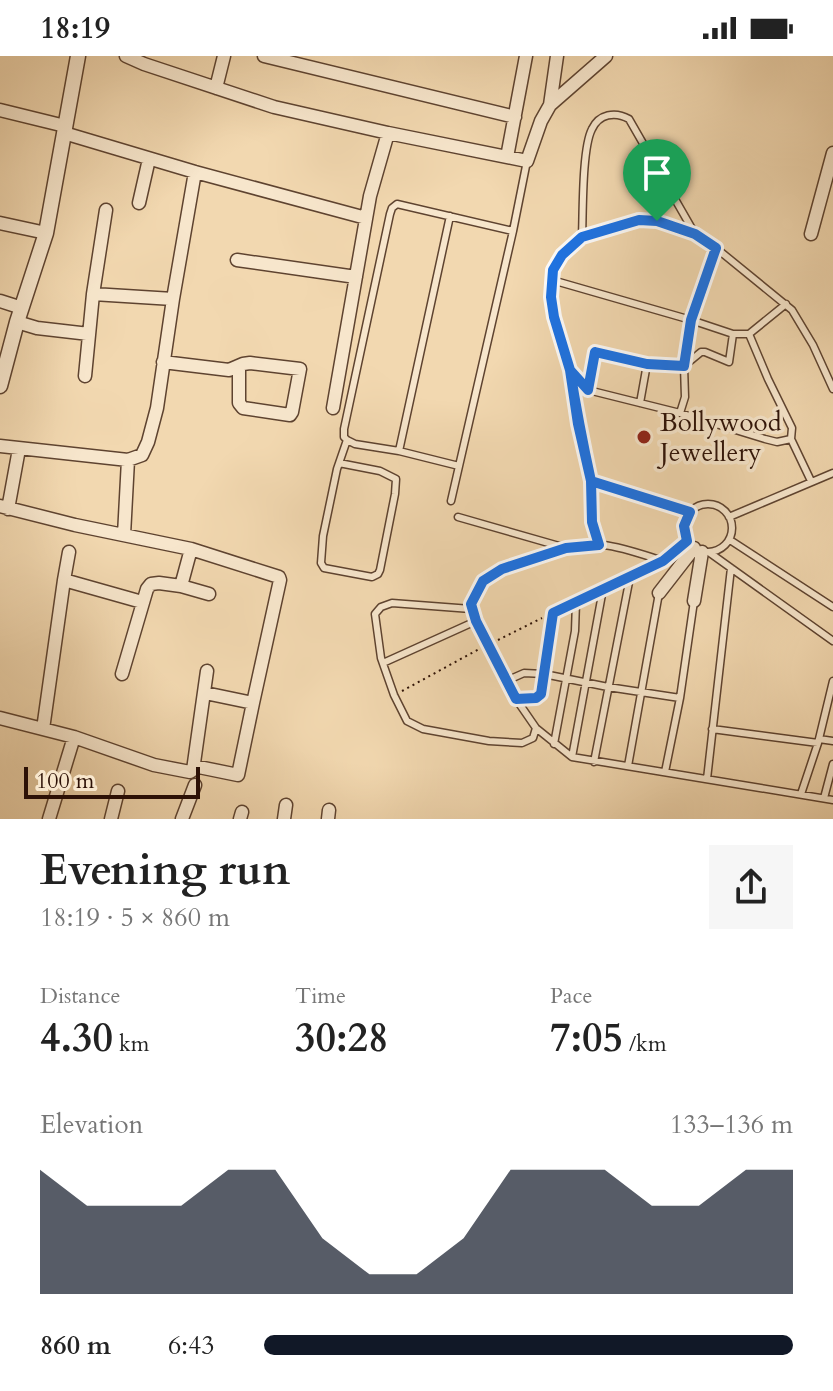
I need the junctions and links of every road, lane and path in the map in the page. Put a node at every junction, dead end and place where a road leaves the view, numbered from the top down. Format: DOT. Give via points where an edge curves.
graph roads {
  1 [pos="78,56"];
  2 [pos="126,56"];
  3 [pos="224,56"];
  4 [pos="264,56"];
  5 [pos="526,56"];
  6 [pos="557,56"];
  7 [pos="606,56"];
  8 [pos="216,88"];
  9 [pos="550,105"];
  10 [pos="0,110"];
  11 [pos="515,117"];
  12 [pos="64,130"];
  13 [pos="388,133"];
  14 [pos="833,153"];
  15 [pos="507,157"];
  16 [pos="149,159"];
  17 [pos="527,161"];
  18 [pos="195,172"];
  19 [pos="139,203"];
  20 [pos="106,210"];
  21 [pos="450,216"];
  22 [pos="366,218"];
  23 [pos="0,223"];
  24 [pos="513,231"];
  25 [pos="46,233"];
  26 [pos="695,234"];
  27 [pos="811,234"];
  28 [pos="582,237"];
  29 [pos="716,248"];
  30 [pos="237,260"];
  31 [pos="356,277"];
  32 [pos="552,280"];
  33 [pos="93,294"];
  34 [pos="173,299"];
  35 [pos="0,301"];
  36 [pos="786,304"];
  37 [pos="19,315"];
  38 [pos="691,320"];
  39 [pos="89,334"];
  40 [pos="733,334"];
  41 [pos="749,334"];
  42 [pos="163,362"];
  43 [pos="647,364"];
  44 [pos="239,366"];
  45 [pos="684,366"];
  46 [pos="570,370"];
  47 [pos="85,376"];
  48 [pos="0,386"];
  49 [pos="833,389"];
  50 [pos="588,390"];
  51 [pos="640,403"];
  52 [pos="333,408"];
  53 [pos="680,413"];
  54 [pos="791,439"];
  55 [pos="347,440"];
  56 [pos="0,446"];
  57 [pos="19,449"];
  58 [pos="399,451"];
  59 [pos="128,460"];
  60 [pos="339,463"];
  61 [pos="459,466"];
  62 [pos="833,473"];
  63 [pos="591,481"];
  64 [pos="811,481"];
  65 [pos="451,501"];
  66 [pos="4,508"];
  67 [pos="690,512"];
  68 [pos="458,517"];
  69 [pos="729,517"];
  70 [pos="124,535"];
  71 [pos="730,540"];
  72 [pos="599,545"];
  73 [pos="566,548"];
  74 [pos="698,548"];
  75 [pos="191,549"];
  76 [pos="69,552"];
  77 [pos="663,561"];
  78 [pos="731,568"];
  79 [pos="630,577"];
  80 [pos="64,580"];
  81 [pos="181,586"];
  82 [pos="603,589"];
  83 [pos="659,593"];
  84 [pos="209,594"];
  85 [pos="694,601"];
  86 [pos="142,602"];
  87 [pos="576,602"];
  88 [pos="833,607"];
  89 [pos="471,609"];
  90 [pos="553,613"];
  91 [pos="476,621"];
  92 [pos="833,641"];
  93 [pos="487,645"];
  94 [pos="383,663"];
  95 [pos="207,671"];
  96 [pos="122,674"];
  97 [pos="544,674"];
  98 [pos="566,679"];
  99 [pos="506,681"];
  100 [pos="833,681"];
  101 [pos="586,682"];
  102 [pos="608,687"];
  103 [pos="642,691"];
  104 [pos="205,693"];
  105 [pos="394,695"];
  106 [pos="680,698"];
  107 [pos="516,699"];
  108 [pos="253,703"];
  109 [pos="0,718"];
  110 [pos="536,728"];
  111 [pos="43,729"];
  112 [pos="712,729"];
  113 [pos="74,737"];
  114 [pos="818,741"];
  115 [pos="833,741"];
  116 [pos="554,744"];
  117 [pos="572,757"];
  118 [pos="594,762"];
  119 [pos="833,764"];
  120 [pos="194,766"];
  121 [pos="628,766"];
  122 [pos="665,772"];
  123 [pos="707,779"];
  124 [pos="195,785"];
  125 [pos="118,791"];
  126 [pos="801,794"];
  127 [pos="824,798"];
  128 [pos="833,800"];
  129 [pos="286,805"];
  130 [pos="49,819"];
  131 [pos="111,819"];
  132 [pos="182,819"];
  133 [pos="284,819"];
  1 -- 12 [label="street"];
  2 -- 8 [label="street"];
  3 -- 8 [label="street"];
  4 -- 11 [label="street"];
  5 -- 11 [label="street"];
  6 -- 9 [label="street"];
  7 -- 9 [label="street"];
  8 -- 13 [label="street"];
  9 -- 17 [label="street"];
  10 -- 12 [label="street"];
  11 -- 15 [label="street"];
  12 -- 16 [label="street"];
  12 -- 25 [label="street"];
  13 -- 15 [label="street"];
  13 -- 22 [label="street"];
  14 -- 27 [label="street"];
  15 -- 17 [label="street"];
  16 -- 18 [label="street"];
  16 -- 19 [label="street"];
  17 -- 24 [label="lane"];
  18 -- 22 [label="street"];
  18 -- 34 [label="street"];
  20 -- 33 [label="street"];
  21 -- 24 [label="lane"];
  21 -- 55 [label="lane" via="397,204 392,208 344,429"];
  21 -- 58 [label="lane"];
  22 -- 31 [label="street"];
  23 -- 25 [label="street"];
  24 -- 61 [label="lane"];
  25 -- 37 [label="street"];
  26 -- 28 [label="lane" via="639,220"];
  26 -- 28 [label="lane" via="629,119 615,114 602,116 590,133"];
  26 -- 29 [label="lane"];
  28 -- 32 [label="lane" via="562,255"];
  29 -- 36 [label="lane"];
  29 -- 38 [label="lane"];
  30 -- 31 [label="street"];
  31 -- 52 [label="street"];
  32 -- 38 [label="lane"];
  32 -- 46 [label="lane" via="554,317"];
  33 -- 34 [label="street"];
  33 -- 39 [label="street"];
  34 -- 42 [label="street"];
  35 -- 37 [label="street"];
  36 -- 41 [label="lane"];
  36 -- 49 [label="lane"];
  37 -- 39 [label="street" via="37,328"];
  37 -- 48 [label="street"];
  38 -- 40 [label="lane"];
  38 -- 45 [label="lane"];
  39 -- 47 [label="street"];
  40 -- 41 [label="lane"];
  40 -- 45 [label="lane" via="729,362 701,352"];
  41 -- 54 [label="lane" via="792,428"];
  42 -- 44 [label="street" via="229,370"];
  42 -- 59 [label="street" via="148,442 142,455"];
  43 -- 45 [label="lane"];
  43 -- 50 [label="lane" via="595,352"];
  43 -- 51 [label="lane"];
  44 -- 44 [label="street" via="300,369 290,415 243,408"];
  45 -- 53 [label="lane"];
  46 -- 50 [label="lane"];
  46 -- 63 [label="lane"];
  50 -- 51 [label="lane"];
  51 -- 53 [label="lane"];
  53 -- 54 [label="lane" via="777,442"];
  54 -- 64 [label="lane"];
  55 -- 58 [label="lane"];
  55 -- 60 [label="lane"];
  56 -- 57 [label="street"];
  57 -- 59 [label="street"];
  57 -- 66 [label="street"];
  58 -- 61 [label="lane"];
  59 -- 70 [label="street"];
  60 -- 60 [label="lane" via="321,563 324,568 372,577 380,570 396,479"];
  61 -- 65 [label="lane"];
  62 -- 64 [label="lane"];
  63 -- 67 [label="lane"];
  63 -- 72 [label="lane" via="592,522"];
  64 -- 69 [label="lane"];
  66 -- 70 [label="street"];
  67 -- 69 [label="lane" via="711,504"];
  67 -- 74 [label="lane" via="684,526"];
  68 -- 73 [label="lane"];
  69 -- 71 [label="lane"];
  70 -- 75 [label="street"];
  71 -- 74 [label="lane" via="718,551"];
  71 -- 88 [label="lane"];
  72 -- 73 [label="lane"];
  72 -- 77 [label="lane"];
  73 -- 89 [label="lane" via="502,569 483,581"];
  74 -- 77 [label="lane"];
  74 -- 78 [label="lane"];
  74 -- 83 [label="street"];
  74 -- 85 [label="street"];
  75 -- 81 [label="street"];
  75 -- 108 [label="street" via="279,577"];
  76 -- 80 [label="street"];
  77 -- 79 [label="path"];
  78 -- 92 [label="lane"];
  78 -- 112 [label="lane"];
  79 -- 102 [label="lane"];
  80 -- 86 [label="street"];
  80 -- 111 [label="street"];
  81 -- 84 [label="street"];
  81 -- 86 [label="street" via="151,584"];
  82 -- 101 [label="lane"];
  83 -- 103 [label="lane"];
  85 -- 106 [label="lane"];
  86 -- 96 [label="street"];
  87 -- 98 [label="lane"];
  89 -- 91 [label="lane"];
  89 -- 94 [label="lane" via="392,603 381,607 375,614"];
  90 -- 93 [label="path"];
  90 -- 97 [label="lane"];
  91 -- 93 [label="lane"];
  91 -- 94 [label="lane"];
  93 -- 99 [label="lane"];
  93 -- 105 [label="path"];
  94 -- 105 [label="lane"];
  95 -- 104 [label="street"];
  97 -- 98 [label="lane"];
  97 -- 99 [label="lane" via="524,673"];
  97 -- 107 [label="lane" via="541,694"];
  98 -- 101 [label="lane"];
  98 -- 116 [label="lane"];
  99 -- 107 [label="lane"];
  100 -- 114 [label="lane"];
  101 -- 102 [label="lane"];
  101 -- 117 [label="lane"];
  102 -- 103 [label="lane"];
  102 -- 118 [label="lane"];
  103 -- 106 [label="lane"];
  103 -- 121 [label="lane"];
  104 -- 108 [label="street"];
  104 -- 120 [label="street"];
  105 -- 110 [label="lane" via="407,721 423,729 522,743 533,738"];
  106 -- 122 [label="lane"];
  107 -- 110 [label="lane"];
  108 -- 120 [label="street" via="238,775"];
  109 -- 111 [label="street"];
  110 -- 116 [label="lane"];
  111 -- 113 [label="street"];
  112 -- 114 [label="lane"];
  112 -- 123 [label="lane"];
  113 -- 120 [label="street" via="154,765 190,772"];
  113 -- 130 [label="street"];
  114 -- 115 [label="lane"];
  114 -- 126 [label="lane"];
  116 -- 117 [label="lane"];
  117 -- 118 [label="lane"];
  118 -- 121 [label="lane"];
  119 -- 127 [label="lane"];
  121 -- 122 [label="lane"];
  122 -- 123 [label="lane"];
  123 -- 126 [label="lane"];
  124 -- 132 [label="street"];
  125 -- 131 [label="street"];
  126 -- 127 [label="lane"];
  127 -- 128 [label="lane"];
  129 -- 133 [label="street"];
}
